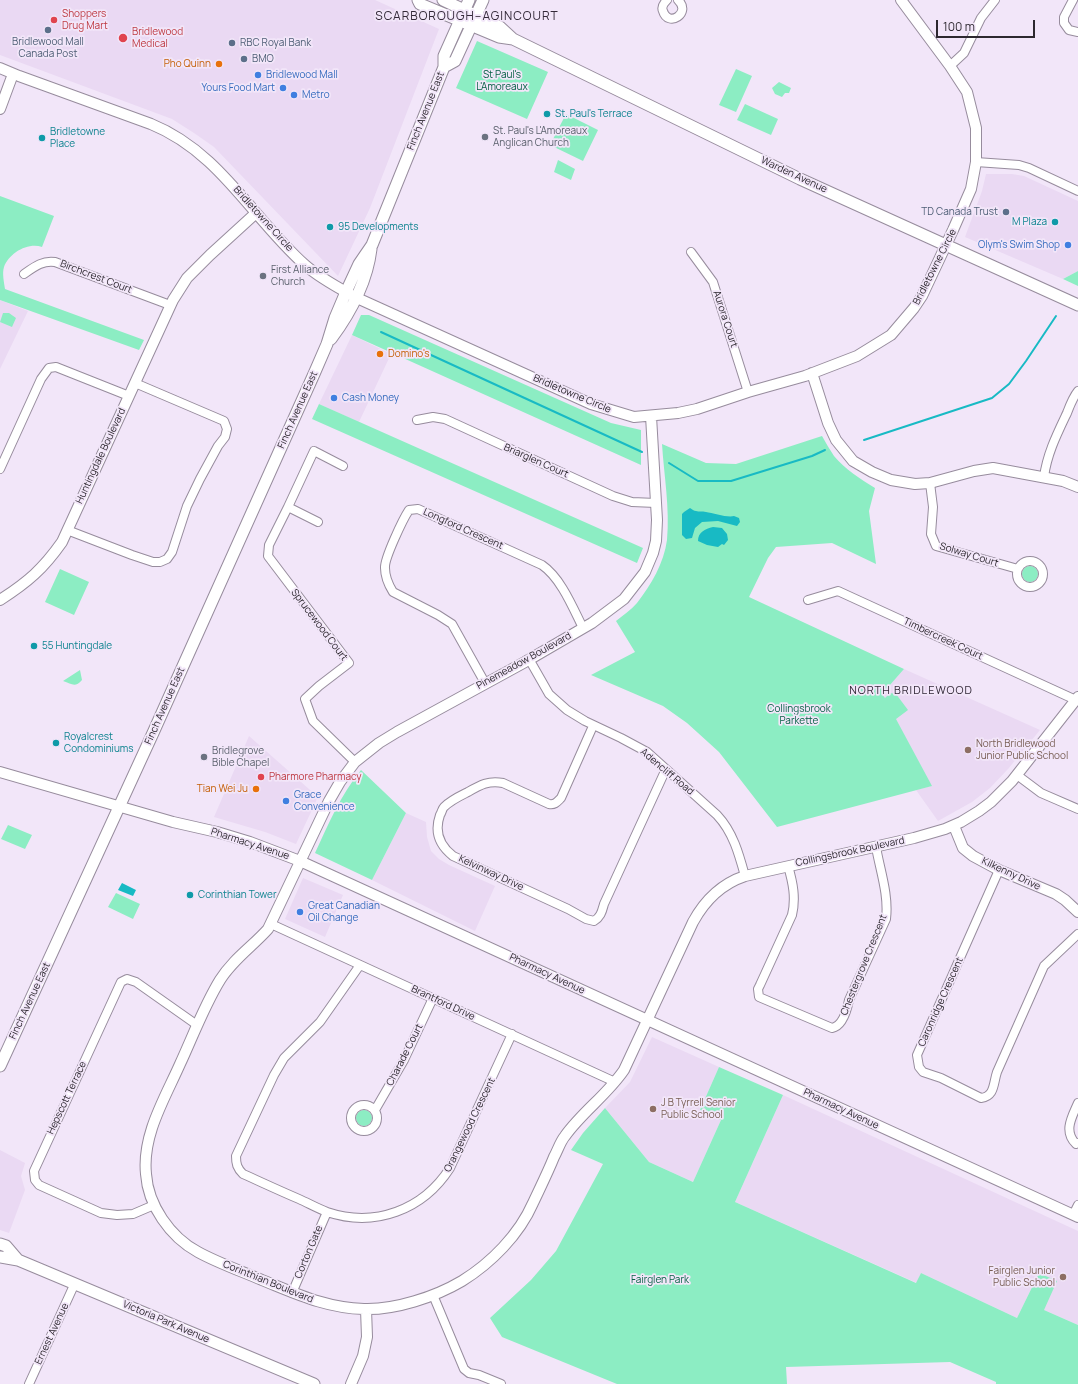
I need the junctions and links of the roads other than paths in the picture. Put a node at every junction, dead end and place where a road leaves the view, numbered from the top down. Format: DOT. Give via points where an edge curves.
graph roads {
  1 [pos="418,0"];
  2 [pos="443,0"];
  3 [pos="483,0"];
  4 [pos="667,0"];
  5 [pos="678,0"];
  6 [pos="902,0"];
  7 [pos="995,0"];
  8 [pos="1073,0"];
  9 [pos="464,10"];
  10 [pos="473,20"];
  11 [pos="1078,32"];
  12 [pos="950,66"];
  13 [pos="444,67"];
  14 [pos="0,68"];
  15 [pos="13,74"];
  16 [pos="0,109"];
  17 [pos="976,162"];
  18 [pos="1078,191"];
  19 [pos="256,213"];
  20 [pos="372,245"];
  21 [pos="946,245"];
  22 [pos="691,252"];
  23 [pos="24,274"];
  24 [pos="346,292"];
  25 [pos="357,298"];
  26 [pos="170,305"];
  27 [pos="1078,305"];
  28 [pos="327,344"];
  29 [pos="812,373"];
  30 [pos="135,383"];
  31 [pos="1078,391"];
  32 [pos="748,392"];
  33 [pos="129,396"];
  34 [pos="651,416"];
  35 [pos="417,420"];
  36 [pos="343,466"];
  37 [pos="0,469"];
  38 [pos="1044,477"];
  39 [pos="930,483"];
  40 [pos="1078,487"];
  41 [pos="656,503"];
  42 [pos="288,507"];
  43 [pos="318,522"];
  44 [pos="67,530"];
  45 [pos="1018,569"];
  46 [pos="0,600"];
  47 [pos="808,600"];
  48 [pos="583,628"];
  49 [pos="529,659"];
  50 [pos="485,683"];
  51 [pos="1077,699"];
  52 [pos="593,726"];
  53 [pos="355,762"];
  54 [pos="666,769"];
  55 [pos="0,772"];
  56 [pos="1017,775"];
  57 [pos="119,807"];
  58 [pos="1078,809"];
  59 [pos="954,826"];
  60 [pos="876,847"];
  61 [pos="300,861"];
  62 [pos="788,866"];
  63 [pos="1000,870"];
  64 [pos="745,876"];
  65 [pos="1078,912"];
  66 [pos="271,924"];
  67 [pos="1078,934"];
  68 [pos="360,965"];
  69 [pos="433,998"];
  70 [pos="648,1020"];
  71 [pos="197,1025"];
  72 [pos="512,1034"];
  73 [pos="0,1066"];
  74 [pos="615,1082"];
  75 [pos="1078,1103"];
  76 [pos="375,1110"];
  77 [pos="1078,1144"];
  78 [pos="154,1205"];
  79 [pos="1078,1205"];
  80 [pos="327,1212"];
  81 [pos="1076,1216"];
  82 [pos="0,1244"];
  83 [pos="0,1258"];
  84 [pos="18,1260"];
  85 [pos="76,1283"];
  86 [pos="292,1293"];
  87 [pos="433,1295"];
  88 [pos="366,1309"];
  89 [pos="29,1384"];
  90 [pos="314,1384"];
  91 [pos="351,1384"];
  92 [pos="501,1384"];
  1 -- 9 [label="main road, Warden Avenue" via="420,4"];
  2 -- 9 [label="main road, Warden Avenue"];
  3 -- 10 [label="main road, Finch Avenue East"];
  4 -- 5 [label="street" via="662,8 663,13 671,19 681,14 682,6"];
  6 -- 12 [label="street, Bridletowne Circle"];
  7 -- 12 [label="street" via="981,18 964,53"];
  8 -- 11 [label="street" via="1064,17 1064,23 1069,30"];
  9 -- 10 [label="main road, Warden Avenue"];
  9 -- 13 [label="main road, Finch Avenue East" via="444,56"];
  10 -- 13 [label="main road, Finch Avenue East" via="455,61"];
  10 -- 21 [label="main road, Warden Avenue" via="499,37 513,39 800,179"];
  12 -- 17 [label="street, Bridletowne Circle" via="967,92 976,128"];
  13 -- 20 [label="main road, Finch Avenue East"];
  14 -- 15 [label="street, Bridletowne Circle"];
  15 -- 16 [label="street"];
  15 -- 19 [label="street, Bridletowne Circle" via="151,124 173,135 213,165"];
  17 -- 18 [label="street" via="1029,168"];
  17 -- 21 [label="street, Bridletowne Circle" via="971,189"];
  19 -- 24 [label="street, Bridletowne Circle" via="305,265"];
  19 -- 26 [label="street, Huntingdale Boulevard" via="187,278"];
  20 -- 24 [label="main road, Finch Avenue East" via="359,264"];
  20 -- 25 [label="main road, Finch Avenue East"];
  21 -- 27 [label="main road, Warden Avenue"];
  21 -- 29 [label="street, Bridletowne Circle" via="922,296 891,335 858,356"];
  22 -- 32 [label="street, Aurora Court" via="713,282"];
  23 -- 26 [label="street, Birchcrest Court" via="45,261 55,262"];
  24 -- 25 [label="street, Bridletowne Circle"];
  24 -- 28 [label="main road, Finch Avenue East" via="334,318"];
  25 -- 28 [label="main road, Finch Avenue East"];
  25 -- 34 [label="street, Bridletowne Circle" via="591,404 634,417"];
  26 -- 30 [label="street, Huntingdale Boulevard"];
  28 -- 57 [label="main road, Finch Avenue East"];
  29 -- 32 [label="street, Bridletowne Circle"];
  29 -- 39 [label="street" via="830,429 848,456 866,470 890,480 915,484"];
  30 -- 33 [label="street, Huntingdale Boulevard"];
  30 -- 44 [label="street" via="224,421 226,437 202,474 167,559 153,562 132,556"];
  31 -- 38 [label="street" via="1051,446"];
  32 -- 34 [label="street, Bridletowne Circle" via="697,409"];
  33 -- 37 [label="street" via="56,367 49,368 41,379"];
  33 -- 44 [label="street, Huntingdale Boulevard"];
  34 -- 41 [label="street, Pinemeadow Boulevard"];
  35 -- 41 [label="street, Briarglen Court" via="433,417 445,420 613,496 632,502"];
  36 -- 42 [label="street, Sprucewood Court" via="314,451"];
  38 -- 39 [label="street" via="993,468 965,472"];
  38 -- 40 [label="street"];
  39 -- 45 [label="street, Solway Court" via="933,507 931,534 936,546"];
  41 -- 48 [label="street, Pinemeadow Boulevard" via="656,541 645,572 624,599"];
  42 -- 43 [label="street"];
  42 -- 53 [label="street, Sprucewood Court" via="269,545 268,556 349,663 305,699 313,721"];
  44 -- 46 [label="street, Huntingdale Boulevard" via="53,554 34,576"];
  47 -- 51 [label="street, Timbercreek Court" via="838,590"];
  48 -- 49 [label="street, Pinemeadow Boulevard"];
  48 -- 50 [label="street, Longford Crescent" via="560,584 548,569 418,509 408,510 384,566 389,586 393,592 452,624"];
  49 -- 50 [label="street, Pinemeadow Boulevard"];
  49 -- 52 [label="street, Adencliff Road" via="549,694 567,710"];
  50 -- 53 [label="street, Pinemeadow Boulevard" via="392,735"];
  51 -- 56 [label="street, Collingsbrook Boulevard"];
  52 -- 54 [label="street, Adencliff Road" via="642,750"];
  52 -- 54 [label="street, Kelvinway Drive" via="561,798 556,803 549,804 503,783 484,783 456,798 444,808 437,828 446,850 453,856 594,921 602,913"];
  53 -- 61 [label="street, Pinemeadow Boulevard" via="334,792"];
  54 -- 64 [label="street, Adencliff Road" via="722,820 733,837"];
  55 -- 57 [label="street, Pharmacy Avenue"];
  56 -- 58 [label="street" via="1041,793"];
  56 -- 59 [label="street, Collingsbrook Boulevard" via="991,802"];
  57 -- 61 [label="street, Pharmacy Avenue" via="217,832"];
  57 -- 73 [label="main road, Finch Avenue East"];
  59 -- 60 [label="street, Collingsbrook Boulevard"];
  59 -- 63 [label="street, Kilkenny Drive" via="960,842 968,853"];
  60 -- 62 [label="street, Collingsbrook Boulevard"];
  60 -- 62 [label="street, Chestergrove Crescent" via="886,898 886,918 845,1014 840,1024 832,1028 759,997 758,989 794,906 795,896"];
  61 -- 66 [label="street, Corinthian Boulevard"];
  61 -- 70 [label="street, Pharmacy Avenue"];
  62 -- 64 [label="street, Collingsbrook Boulevard"];
  63 -- 65 [label="street, Kilkenny Drive" via="1056,894"];
  63 -- 67 [label="street, Caronridge Crescent" via="917,1055 918,1067 923,1072 981,1098 988,1096 1044,966"];
  64 -- 70 [label="street, Collingsbrook Boulevard" via="722,887 706,901 693,922"];
  66 -- 68 [label="street, Brantford Drive"];
  66 -- 71 [label="street, Corinthian Boulevard" via="220,980"];
  68 -- 69 [label="street, Brantford Drive"];
  68 -- 80 [label="street, Orangewood Crescent" via="320,1022 284,1058 236,1156 236,1165 243,1174"];
  69 -- 72 [label="street, Brantford Drive"];
  69 -- 76 [label="street, Charade Court" via="404,1060"];
  70 -- 74 [label="street, Corinthian Boulevard" via="627,1065"];
  70 -- 81 [label="street, Pharmacy Avenue"];
  71 -- 78 [label="street, Corinthian Boulevard" via="150,1136 146,1174"];
  71 -- 78 [label="street, Hepscott Terrace" via="136,982 126,979 121,982 34,1171 35,1180 39,1185 101,1213 133,1214"];
  72 -- 74 [label="street, Brantford Drive"];
  72 -- 80 [label="street, Orangewood Crescent" via="450,1168 436,1187 413,1205 387,1215 368,1218"];
  74 -- 87 [label="street, Corinthian Boulevard" via="564,1136 532,1205 503,1247 472,1274"];
  75 -- 77 [label="street" via="1068,1130 1072,1140"];
  78 -- 86 [label="street, Corinthian Boulevard" via="176,1236 197,1252"];
  79 -- 81 [label="street"];
  80 -- 86 [label="street, Corton Gate"];
  82 -- 84 [label="main road, Victoria Park Avenue" via="6,1246"];
  83 -- 84 [label="main road, Victoria Park Avenue"];
  84 -- 85 [label="main road, Victoria Park Avenue"];
  85 -- 89 [label="street, Ernest Avenue"];
  85 -- 90 [label="main road, Victoria Park Avenue"];
  86 -- 88 [label="street, Corinthian Boulevard" via="325,1304"];
  87 -- 88 [label="street, Corinthian Boulevard" via="419,1301"];
  87 -- 92 [label="street" via="464,1369"];
  88 -- 91 [label="street" via="367,1337 363,1356"];
}
